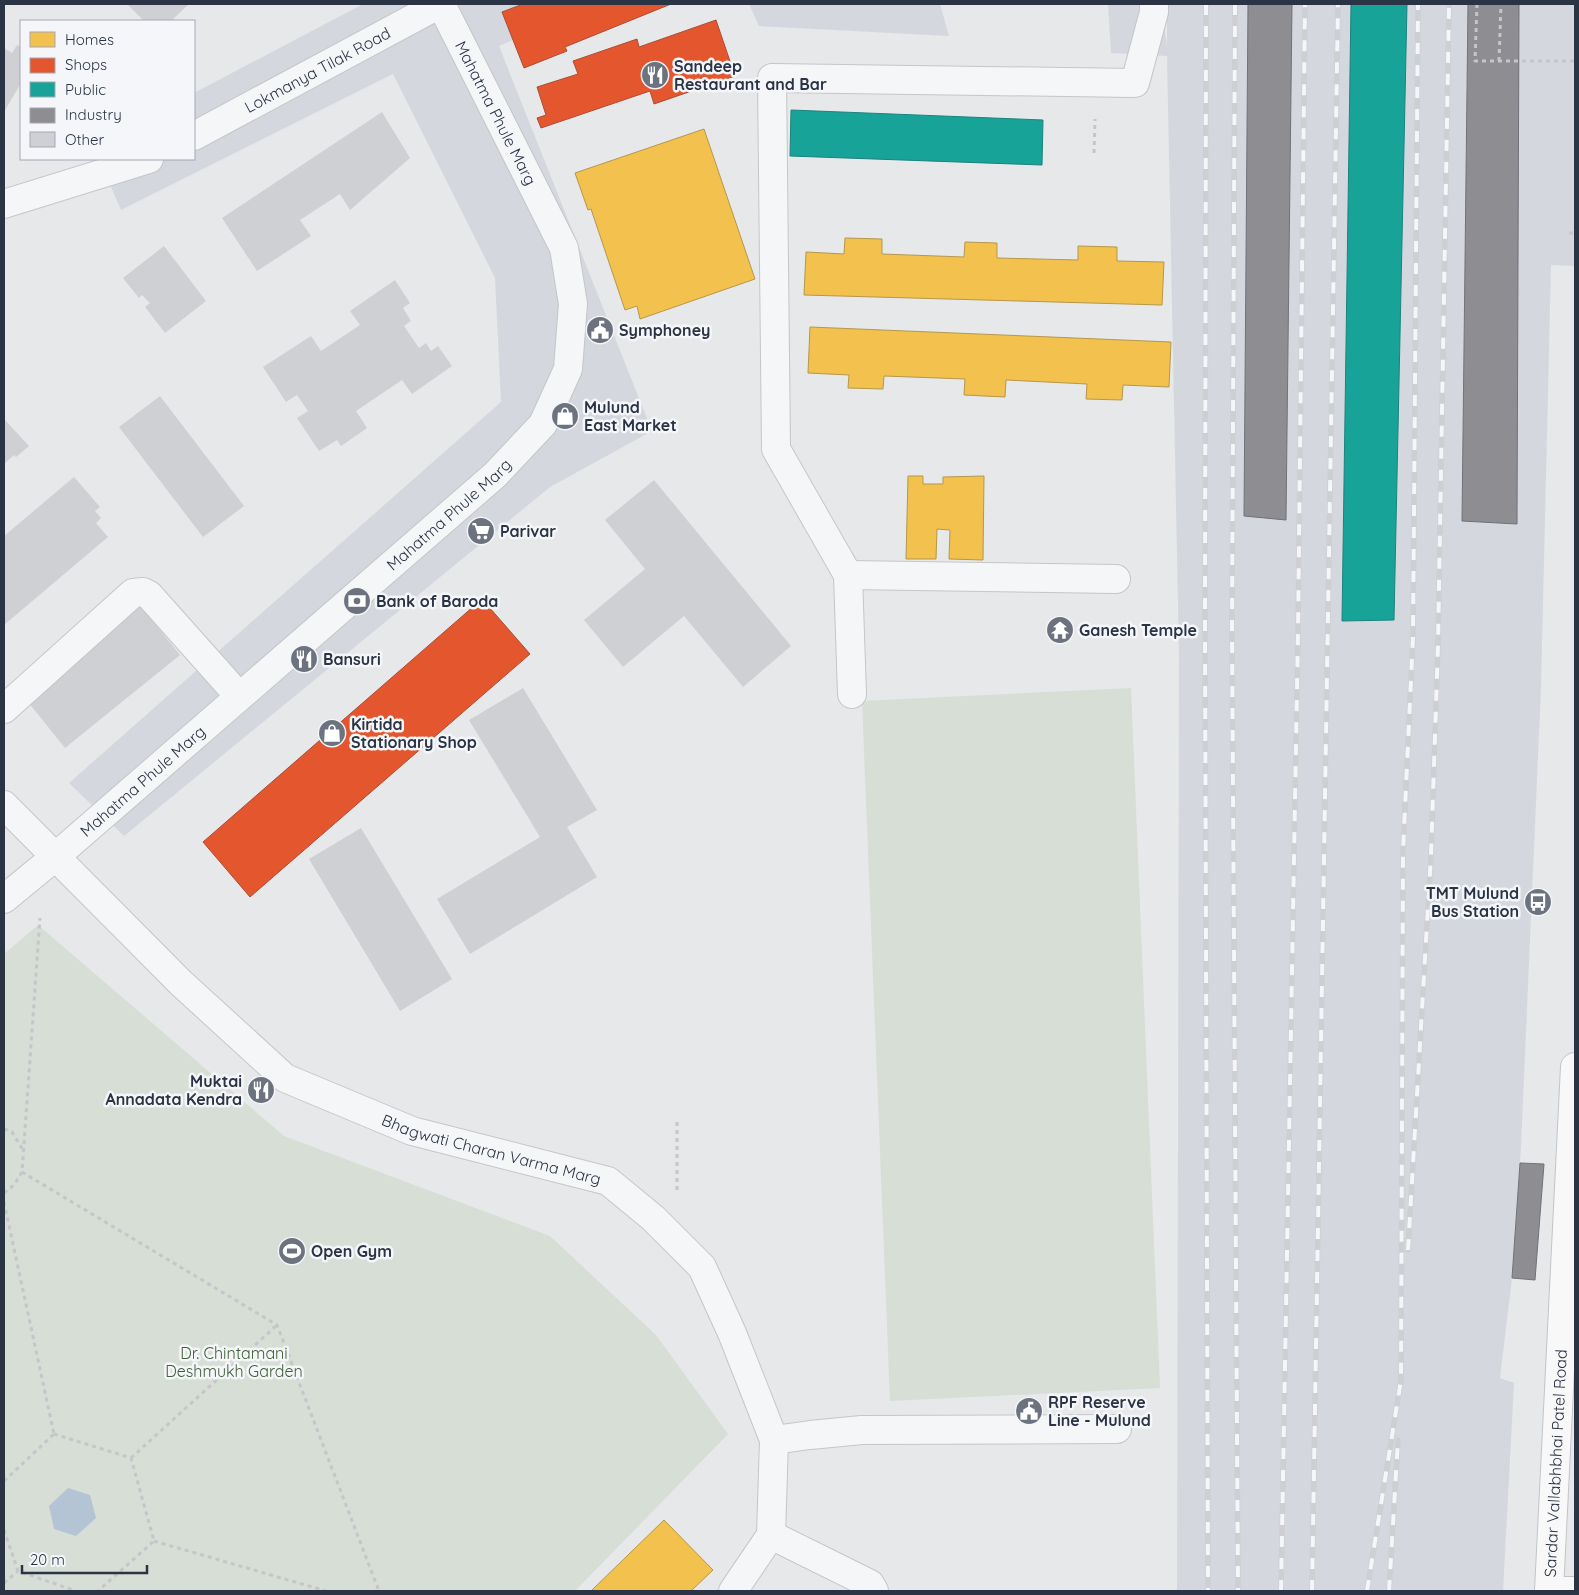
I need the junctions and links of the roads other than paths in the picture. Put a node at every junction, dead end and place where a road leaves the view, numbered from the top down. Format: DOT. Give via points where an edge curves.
graph roads {
  1 [pos="440,4"];
  2 [pos="1154,4"];
  3 [pos="195,135"];
  4 [pos="146,160"];
  5 [pos="4,204"];
  6 [pos="848,575"];
  7 [pos="1116,579"];
  8 [pos="852,694"];
  9 [pos="239,696"];
  10 [pos="4,708"];
  11 [pos="4,805"];
  12 [pos="55,857"];
  13 [pos="4,899"];
  14 [pos="1575,1067"];
  15 [pos="1572,1203"];
  16 [pos="1570,1258"];
  17 [pos="1117,1429"];
  18 [pos="774,1440"];
  19 [pos="771,1535"];
  20 [pos="733,1591"];
  21 [pos="874,1591"];
  22 [pos="1549,1591"];
  23 [pos="1575,1591"];
  1 -- 3 [label="street, Lokmanya Tilak Road"];
  1 -- 9 [label="street, Mahatma Phule Marg" via="564,248 573,304 568,369 544,424 495,475"];
  2 -- 6 [label="street" via="1135,83 772,78 776,448"];
  4 -- 5 [label="street"];
  6 -- 7 [label="street"];
  6 -- 8 [label="street"];
  9 -- 10 [label="street" via="149,595 138,591"];
  9 -- 12 [label="street, Mahatma Phule Marg"];
  11 -- 12 [label="street, Bhagwati Charan Varma Marg"];
  12 -- 13 [label="street, Mahatma Phule Marg"];
  12 -- 18 [label="street, Bhagwati Charan Varma Marg" via="181,983 285,1078 412,1131 608,1181 653,1218 702,1267"];
  14 -- 15 [label="main road, Sardar Vallabhbhai Patel Road"];
  15 -- 16 [label="main road, Sardar Vallabhbhai Patel Road"];
  16 -- 22 [label="main road, Sardar Vallabhbhai Patel Road"];
  17 -- 18 [label="street" via="862,1430"];
  18 -- 19 [label="street, Bhagwati Charan Varma Marg"];
  19 -- 20 [label="street"];
  19 -- 21 [label="street" via="870,1584"];
  22 -- 23 [label="main road"];
}
